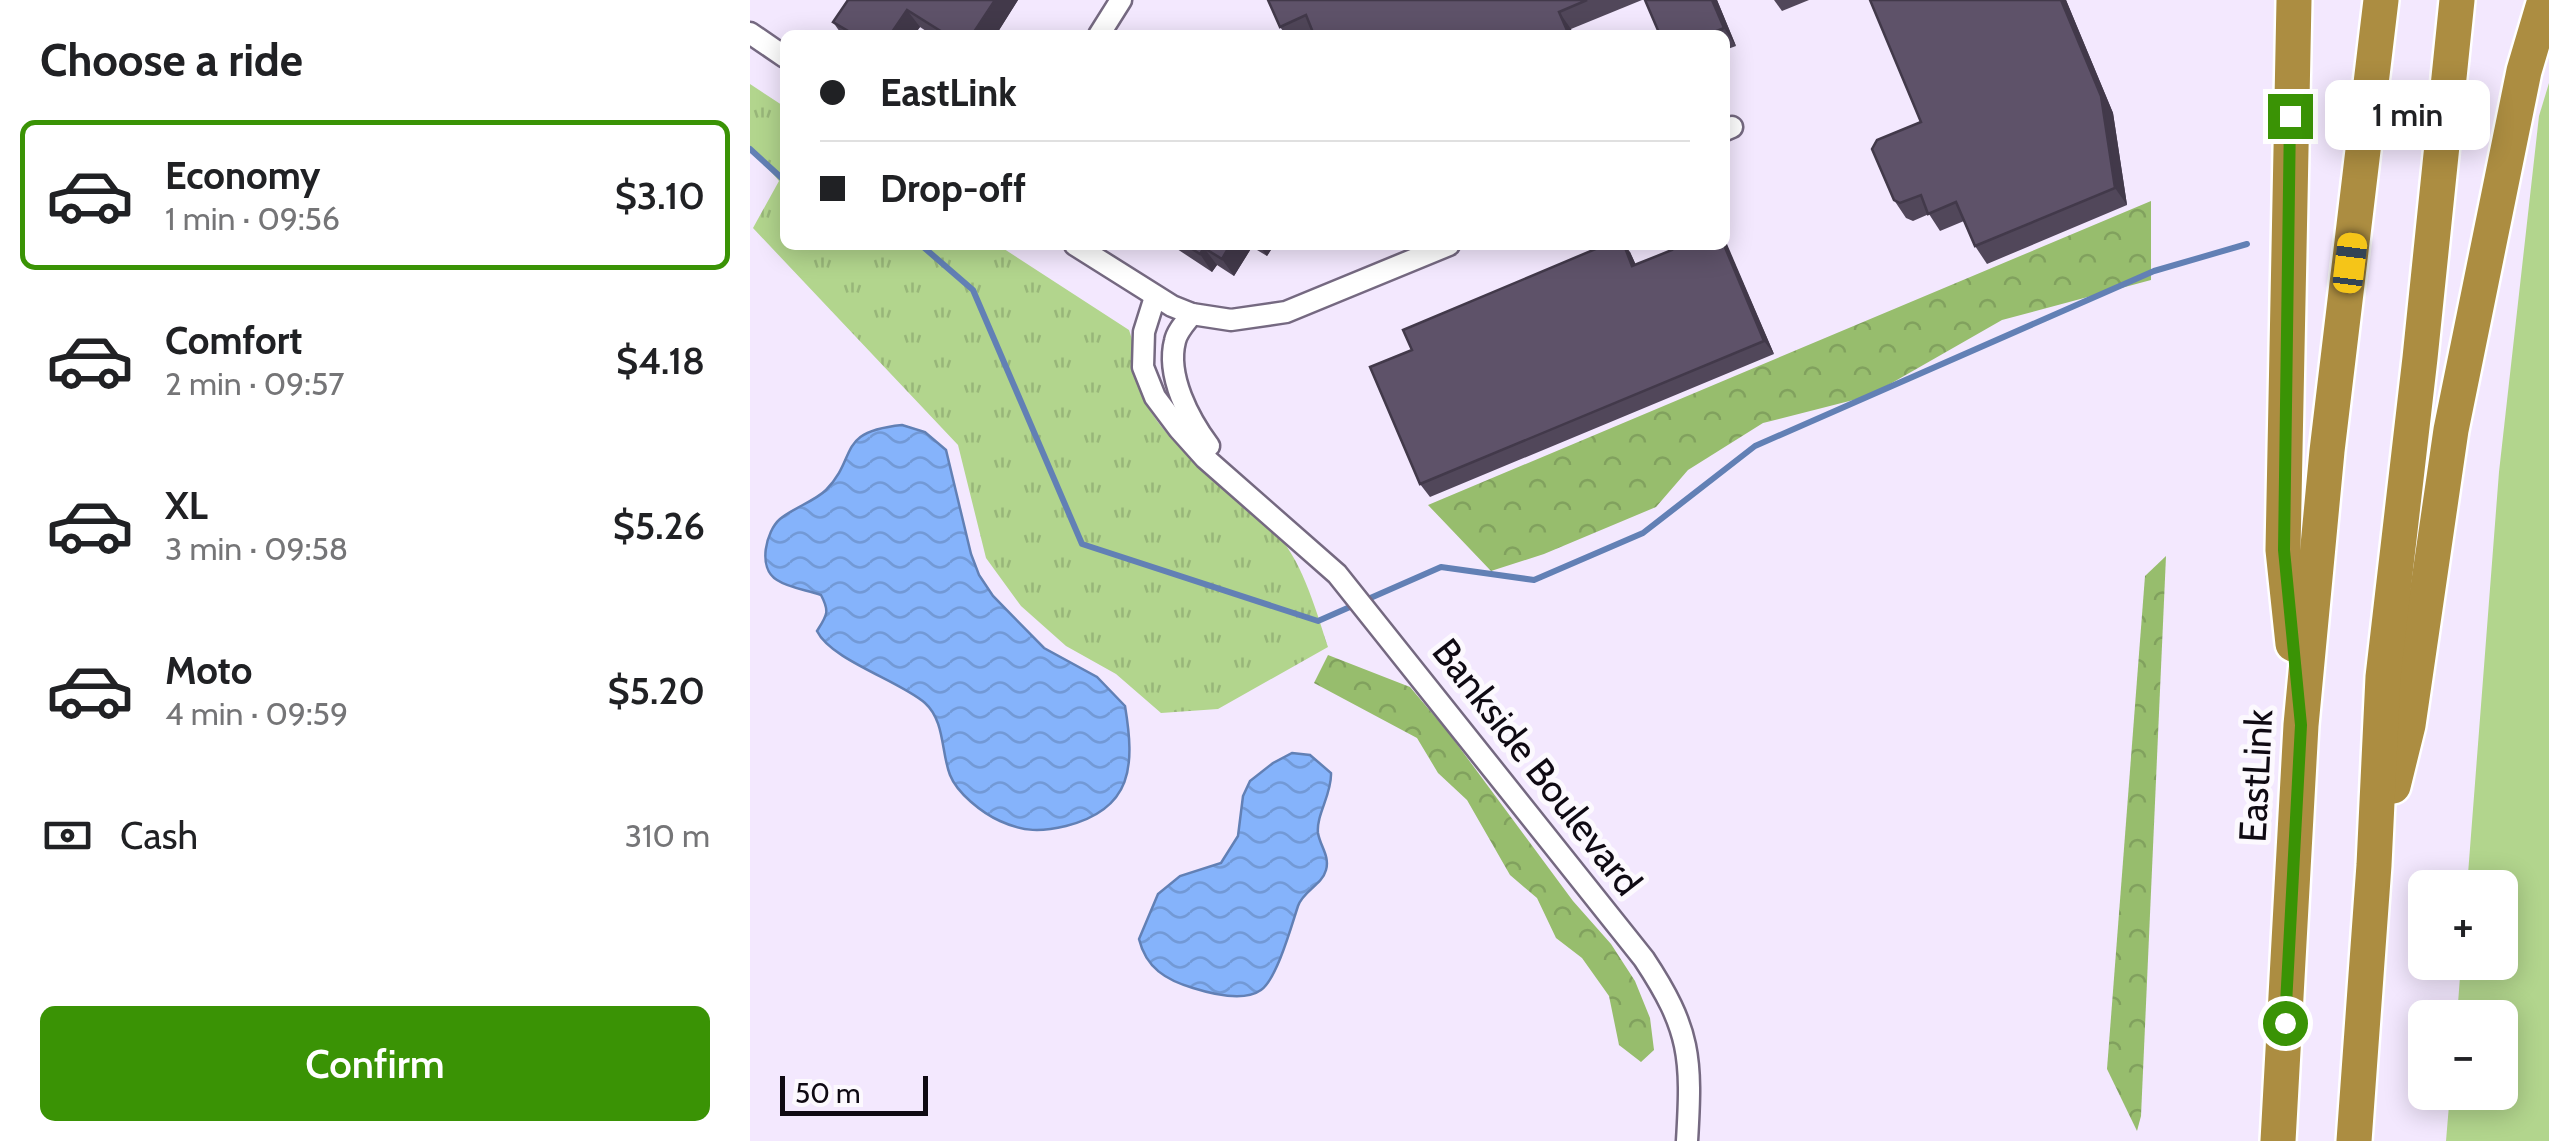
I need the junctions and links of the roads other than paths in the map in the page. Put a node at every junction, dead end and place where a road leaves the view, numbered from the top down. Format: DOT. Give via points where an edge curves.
graph roads {
  1 [pos="1121,0"];
  2 [pos="2294,0"];
  3 [pos="2381,0"];
  4 [pos="2457,0"];
  5 [pos="2546,0"];
  6 [pos="1102,30"];
  7 [pos="750,33"];
  8 [pos="780,53"];
  9 [pos="1083,250"];
  10 [pos="1438,250"];
  11 [pos="1156,296"];
  12 [pos="1192,314"];
  13 [pos="1236,484"];
  14 [pos="2301,725"];
  15 [pos="2374,865"];
  16 [pos="1687,1141"];
  17 [pos="2278,1141"];
  18 [pos="2354,1141"];
  1 -- 6 [label="street"];
  2 -- 14 [label="highway" via="2284,550"];
  3 -- 14 [label="highway, EastLink"];
  4 -- 15 [label="highway" via="2383,676"];
  5 -- 15 [label="highway" via="2524,72 2451,430 2408,725"];
  7 -- 8 [label="street"];
  9 -- 11 [label="street"];
  10 -- 12 [label="street" via="1286,312 1231,320"];
  11 -- 12 [label="street"];
  11 -- 13 [label="street, Bankside Boulevard" via="1144,332 1143,367 1155,397"];
  12 -- 13 [label="street, Bankside Boulevard" via="1175,341 1178,388 1196,429"];
  13 -- 16 [label="street, Bankside Boulevard" via="1337,574 1644,959 1685,1033"];
  14 -- 17 [label="highway, EastLink"];
  15 -- 18 [label="highway"];
}
